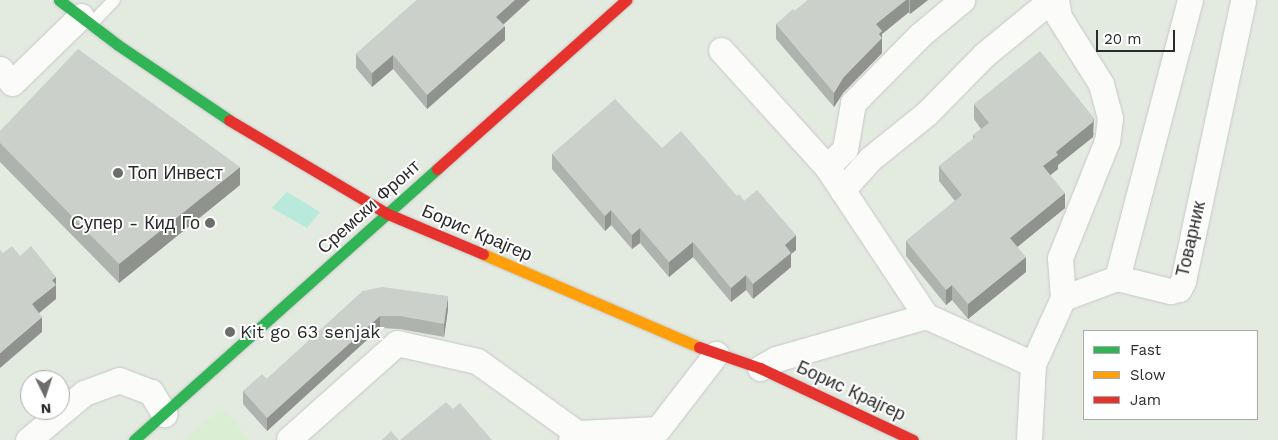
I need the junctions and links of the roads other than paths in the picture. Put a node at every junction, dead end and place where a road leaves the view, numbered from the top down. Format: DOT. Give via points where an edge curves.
graph roads {
  1 [pos="59,0"];
  2 [pos="114,0"];
  3 [pos="626,0"];
  4 [pos="962,0"];
  5 [pos="1051,0"];
  6 [pos="1056,0"];
  7 [pos="1190,0"];
  8 [pos="1243,0"];
  9 [pos="86,20"];
  10 [pos="721,50"];
  11 [pos="0,69"];
  12 [pos="827,167"];
  13 [pos="842,190"];
  14 [pos="388,214"];
  15 [pos="1117,278"];
  16 [pos="1063,298"];
  17 [pos="926,316"];
  18 [pos="1043,341"];
  19 [pos="1002,350"];
  20 [pos="716,354"];
  21 [pos="1033,364"];
  22 [pos="760,368"];
  23 [pos="164,414"];
  24 [pos="579,438"];
  25 [pos="289,439"];
  26 [pos="28,440"];
  27 [pos="134,440"];
  28 [pos="913,440"];
  29 [pos="1029,440"];
  1 -- 9 [label="street, Борис Крајгер"];
  2 -- 9 [label="lane"];
  3 -- 14 [label="street, Сремски Фронт"];
  4 -- 12 [label="street" via="920,35 853,103 845,149"];
  5 -- 13 [label="street" via="984,55 927,113 870,159"];
  6 -- 16 [label="street" via="1059,17 1100,84 1110,118 1108,141 1060,258"];
  7 -- 15 [label="street"];
  8 -- 15 [label="street, Товарник" via="1183,280 1178,289 1170,291"];
  9 -- 11 [label="street" via="12,83"];
  9 -- 14 [label="street, Борис Крајгер" via="244,130"];
  10 -- 12 [label="street"];
  12 -- 13 [label="street"];
  13 -- 17 [label="street"];
  14 -- 20 [label="street, Борис Крајгер"];
  14 -- 23 [label="street, Сремски Фронт"];
  15 -- 16 [label="street"];
  16 -- 18 [label="street"];
  17 -- 19 [label="street"];
  17 -- 22 [label="street" via="776,359"];
  18 -- 19 [label="street"];
  18 -- 21 [label="street"];
  19 -- 21 [label="street"];
  20 -- 22 [label="street, Борис Крајгер"];
  20 -- 24 [label="street" via="658,429"];
  21 -- 29 [label="street"];
  22 -- 28 [label="street, Борис Крајгер"];
  23 -- 26 [label="street" via="150,392 119,380 84,393"];
  23 -- 27 [label="street, Сремски Фронт"];
  24 -- 25 [label="street" via="476,361 397,343"];
}
